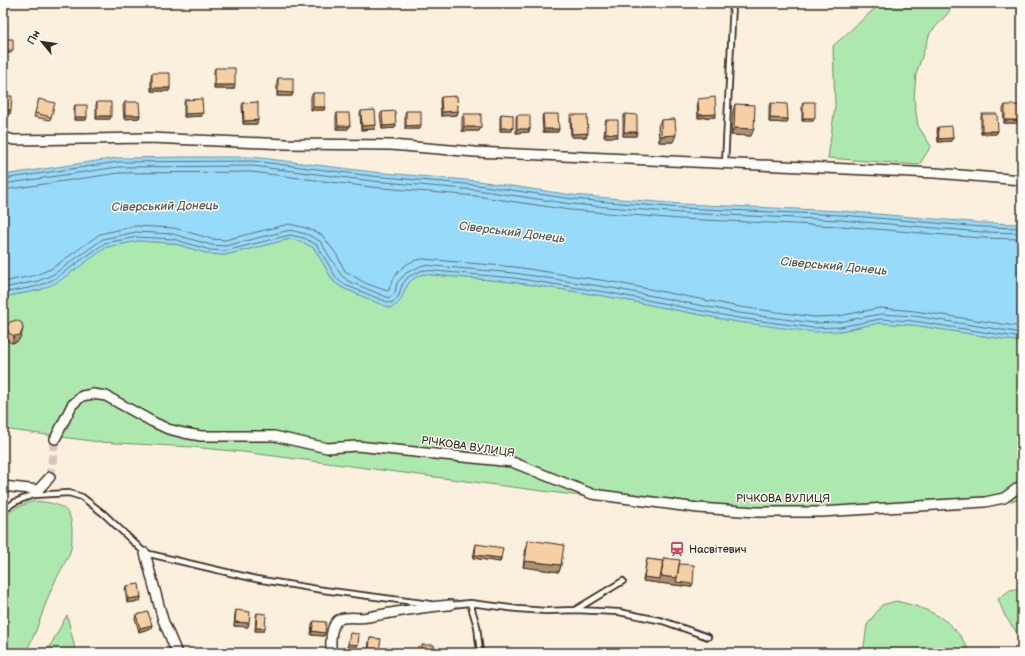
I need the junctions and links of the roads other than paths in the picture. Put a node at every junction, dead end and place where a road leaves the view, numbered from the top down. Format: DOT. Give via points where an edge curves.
graph roads {
  1 [pos="733,3"];
  2 [pos="3,138"];
  3 [pos="725,164"];
  4 [pos="1022,180"];
  5 [pos="55,439"];
  6 [pos="50,477"];
  7 [pos="1022,485"];
  8 [pos="3,486"];
  9 [pos="3,510"];
  10 [pos="145,553"];
  11 [pos="623,582"];
  12 [pos="470,602"];
  13 [pos="450,606"];
  14 [pos="575,610"];
  15 [pos="708,638"];
  16 [pos="177,653"];
  17 [pos="332,653"];
  18 [pos="480,653"];
  1 -- 3 [label="lane"];
  2 -- 3 [label="street" via="150,138 286,144 391,145 475,152"];
  3 -- 4 [label="street" via="935,173"];
  5 -- 7 [label="street, РІЧКОВА ВУЛИЦЯ" via="72,404 82,396 93,394 106,396 153,422 184,433 201,436 274,436 327,448 357,446 512,462 592,494 698,508 756,512 821,512 985,502 1004,498"];
  6 -- 8 [label="street" via="38,490"];
  9 -- 10 [label="lane" via="15,502 33,496 69,493 82,497 104,514"];
  10 -- 13 [label="lane" via="256,579"];
  10 -- 16 [label="street" via="163,620"];
  11 -- 14 [label="lane"];
  12 -- 13 [label="lane"];
  12 -- 14 [label="lane" via="532,610"];
  12 -- 18 [label="lane"];
  13 -- 17 [label="street" via="422,607 340,619 336,622 332,634"];
  14 -- 15 [label="lane" via="619,612 663,621"];
}
